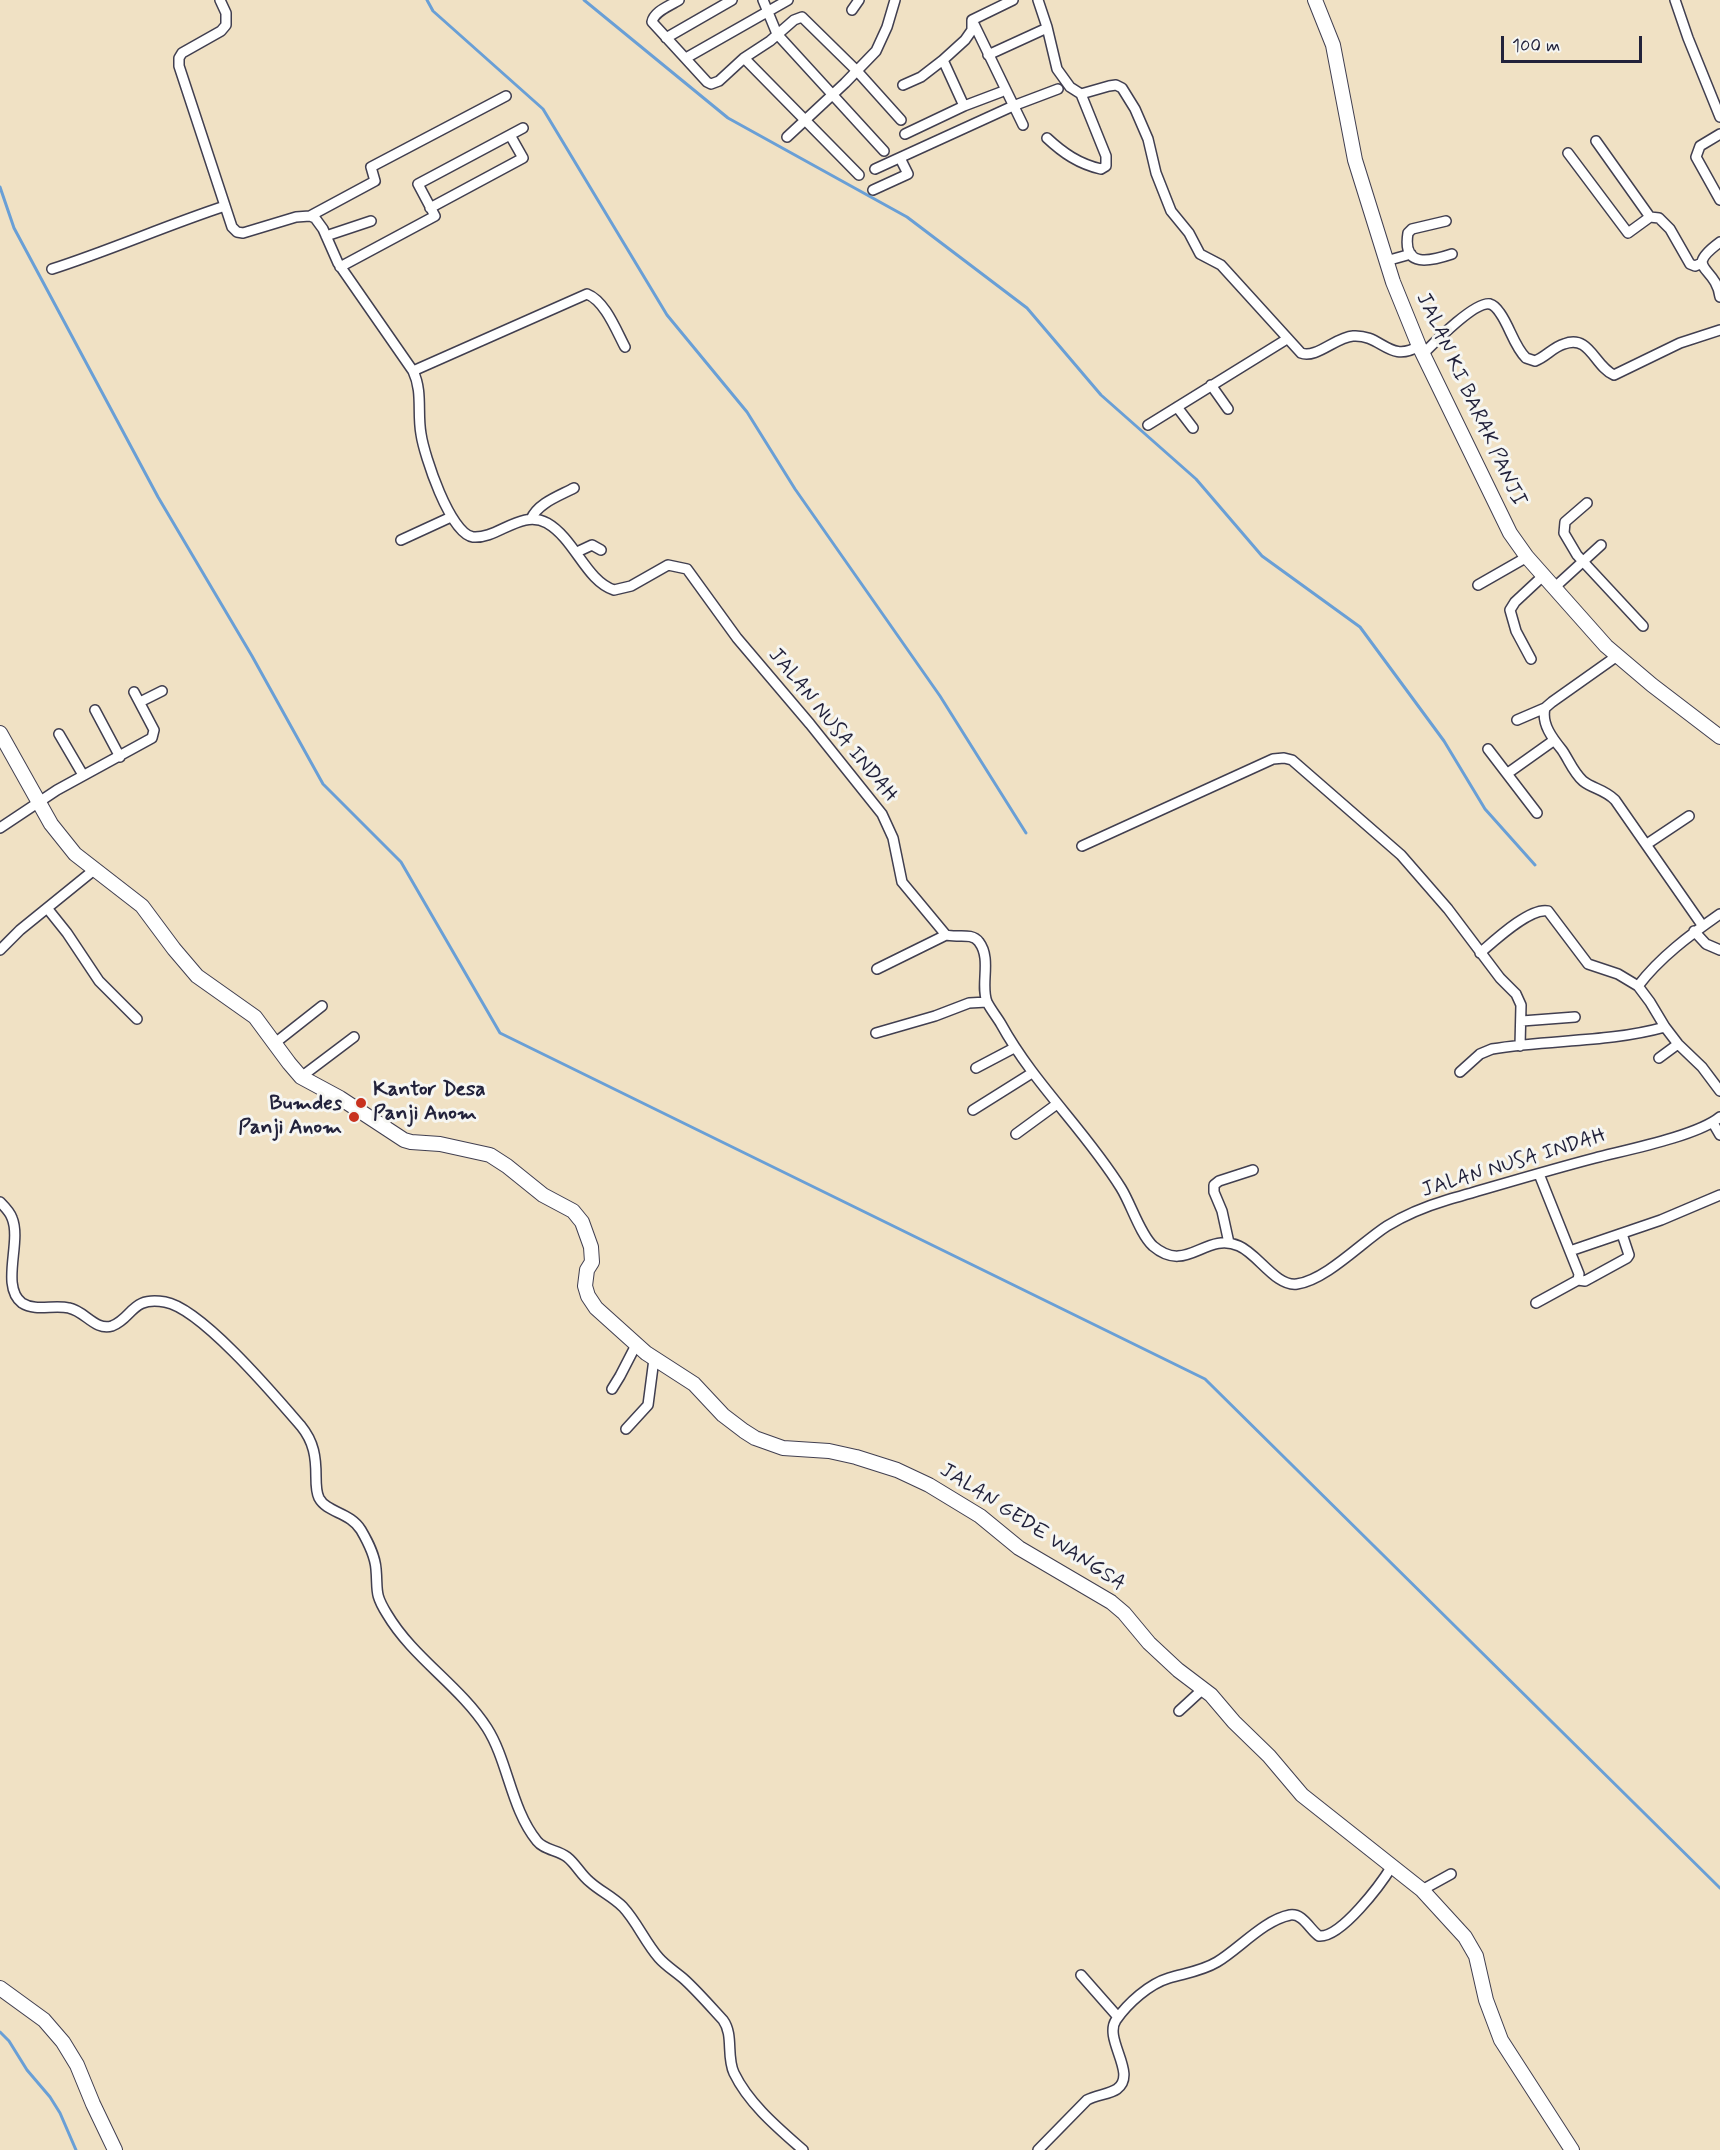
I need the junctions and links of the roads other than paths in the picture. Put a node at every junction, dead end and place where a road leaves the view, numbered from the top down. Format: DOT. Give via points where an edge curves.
graph roads {
  1 [pos="220,0"];
  2 [pos="679,0"];
  3 [pos="732,0"];
  4 [pos="763,0"];
  5 [pos="788,0"];
  6 [pos="859,0"];
  7 [pos="895,0"];
  8 [pos="1013,0"];
  9 [pos="1038,0"];
  10 [pos="1315,0"];
  11 [pos="1675,0"];
  12 [pos="852,10"];
  13 [pos="768,12"];
  14 [pos="972,20"];
  15 [pos="1047,28"];
  16 [pos="777,33"];
  17 [pos="666,38"];
  18 [pos="988,55"];
  19 [pos="686,58"];
  20 [pos="744,58"];
  21 [pos="943,60"];
  22 [pos="857,71"];
  23 [pos="903,86"];
  24 [pos="1058,89"];
  25 [pos="1001,92"];
  26 [pos="1081,94"];
  27 [pos="832,95"];
  28 [pos="506,96"];
  29 [pos="964,106"];
  30 [pos="1013,106"];
  31 [pos="1720,117"];
  32 [pos="805,120"];
  33 [pos="901,120"];
  34 [pos="1023,125"];
  35 [pos="523,128"];
  36 [pos="905,134"];
  37 [pos="1720,134"];
  38 [pos="510,135"];
  39 [pos="787,137"];
  40 [pos="1047,138"];
  41 [pos="1596,141"];
  42 [pos="884,151"];
  43 [pos="1568,153"];
  44 [pos="900,158"];
  45 [pos="875,170"];
  46 [pos="859,175"];
  47 [pos="873,190"];
  48 [pos="1720,200"];
  49 [pos="225,206"];
  50 [pos="430,208"];
  51 [pos="310,216"];
  52 [pos="1650,217"];
  53 [pos="1446,220"];
  54 [pos="371,221"];
  55 [pos="326,236"];
  56 [pos="1720,242"];
  57 [pos="1411,254"];
  58 [pos="1452,254"];
  59 [pos="1386,261"];
  60 [pos="1702,263"];
  61 [pos="340,267"];
  62 [pos="52,269"];
  63 [pos="1720,297"];
  64 [pos="1720,330"];
  65 [pos="1287,339"];
  66 [pos="625,347"];
  67 [pos="1421,350"];
  68 [pos="413,371"];
  69 [pos="1211,385"];
  70 [pos="1176,407"];
  71 [pos="1228,409"];
  72 [pos="1148,425"];
  73 [pos="1192,428"];
  74 [pos="574,488"];
  75 [pos="1587,503"];
  76 [pos="451,517"];
  77 [pos="531,519"];
  78 [pos="401,540"];
  79 [pos="1601,545"];
  80 [pos="601,550"];
  81 [pos="577,552"];
  82 [pos="1527,557"];
  83 [pos="1582,561"];
  84 [pos="1544,575"];
  85 [pos="1478,585"];
  86 [pos="1555,587"];
  87 [pos="1644,626"];
  88 [pos="1617,656"];
  89 [pos="1532,659"];
  90 [pos="162,691"];
  91 [pos="134,692"];
  92 [pos="140,702"];
  93 [pos="1545,708"];
  94 [pos="95,710"];
  95 [pos="1517,720"];
  96 [pos="0,734"];
  97 [pos="59,734"];
  98 [pos="1720,737"];
  99 [pos="1553,741"];
  100 [pos="1488,749"];
  101 [pos="120,757"];
  102 [pos="1508,773"];
  103 [pos="83,775"];
  104 [pos="38,802"];
  105 [pos="1537,813"];
  106 [pos="1689,816"];
  107 [pos="0,828"];
  108 [pos="1647,844"];
  109 [pos="1082,846"];
  110 [pos="94,870"];
  111 [pos="47,908"];
  112 [pos="1720,914"];
  113 [pos="1698,928"];
  114 [pos="946,935"];
  115 [pos="0,950"];
  116 [pos="1720,950"];
  117 [pos="1480,953"];
  118 [pos="877,969"];
  119 [pos="1638,986"];
  120 [pos="987,1002"];
  121 [pos="322,1006"];
  122 [pos="1575,1017"];
  123 [pos="137,1019"];
  124 [pos="1522,1021"];
  125 [pos="1665,1027"];
  126 [pos="876,1033"];
  127 [pos="354,1037"];
  128 [pos="275,1043"];
  129 [pos="1678,1044"];
  130 [pos="1520,1046"];
  131 [pos="1014,1048"];
  132 [pos="1659,1058"];
  133 [pos="976,1068"];
  134 [pos="1460,1072"];
  135 [pos="1032,1073"];
  136 [pos="301,1077"];
  137 [pos="1720,1091"];
  138 [pos="1057,1104"];
  139 [pos="973,1110"];
  140 [pos="1717,1120"];
  141 [pos="1016,1134"];
  142 [pos="1720,1135"];
  143 [pos="1253,1170"];
  144 [pos="1539,1174"];
  145 [pos="1720,1195"];
  146 [pos="0,1202"];
  147 [pos="1622,1234"];
  148 [pos="1229,1243"];
  149 [pos="1570,1251"];
  150 [pos="1578,1280"];
  151 [pos="1536,1304"];
  152 [pos="636,1345"];
  153 [pos="654,1359"];
  154 [pos="612,1389"];
  155 [pos="626,1429"];
  156 [pos="1203,1689"];
  157 [pos="1179,1711"];
  158 [pos="1392,1866"];
  159 [pos="1451,1874"];
  160 [pos="1422,1890"];
  161 [pos="1080,1975"];
  162 [pos="0,1988"];
  163 [pos="1118,2017"];
  164 [pos="116,2150"];
  165 [pos="803,2150"];
  166 [pos="1038,2150"];
  167 [pos="1572,2150"];
  1 -- 49 [label="street" via="226,25 182,53 179,66"];
  2 -- 17 [label="street" via="653,18 654,26"];
  3 -- 17 [label="street"];
  4 -- 13 [label="street"];
  5 -- 13 [label="street"];
  6 -- 12 [label="street"];
  7 -- 22 [label="street" via="881,42"];
  8 -- 14 [label="street"];
  9 -- 15 [label="street"];
  10 -- 59 [label="street, JALAN KI BARAK PANJI" via="1333,45 1355,160"];
  11 -- 31 [label="street"];
  13 -- 16 [label="street"];
  13 -- 19 [label="street"];
  14 -- 18 [label="street"];
  14 -- 21 [label="street" via="972,30 965,40"];
  15 -- 18 [label="street"];
  15 -- 26 [label="street" via="1058,69 1070,87"];
  16 -- 20 [label="street"];
  16 -- 22 [label="street" via="802,17"];
  16 -- 27 [label="street"];
  17 -- 19 [label="street"];
  18 -- 30 [label="street"];
  19 -- 20 [label="street" via="711,84"];
  20 -- 32 [label="street"];
  21 -- 23 [label="street"];
  21 -- 29 [label="street"];
  22 -- 27 [label="street"];
  22 -- 33 [label="street"];
  24 -- 30 [label="street"];
  25 -- 29 [label="street"];
  26 -- 40 [label="street" via="1106,156 1106,166 1101,169 1064,154"];
  26 -- 65 [label="street" via="1109,86 1122,88 1148,139 1170,211 1200,254 1221,265"];
  27 -- 32 [label="street"];
  27 -- 42 [label="street"];
  28 -- 51 [label="street" via="371,167 375,181"];
  29 -- 36 [label="street"];
  30 -- 34 [label="street"];
  30 -- 44 [label="street"];
  32 -- 39 [label="street"];
  32 -- 46 [label="street"];
  35 -- 38 [label="street"];
  37 -- 48 [label="street" via="1700,146 1696,157"];
  38 -- 50 [label="street" via="418,184"];
  38 -- 50 [label="street" via="523,158"];
  41 -- 52 [label="street"];
  43 -- 52 [label="street" via="1628,233"];
  44 -- 45 [label="street"];
  44 -- 47 [label="street" via="908,174"];
  49 -- 51 [label="street" via="232,227 243,233"];
  49 -- 62 [label="street"];
  50 -- 61 [label="street" via="435,216"];
  51 -- 55 [label="street"];
  52 -- 60 [label="street" via="1664,223 1690,264"];
  53 -- 57 [label="street" via="1408,233"];
  54 -- 55 [label="street"];
  55 -- 61 [label="street"];
  56 -- 60 [label="street" via="1706,252"];
  57 -- 58 [label="street" via="1421,261"];
  57 -- 59 [label="street"];
  59 -- 67 [label="street, JALAN KI BARAK PANJI"];
  60 -- 63 [label="street" via="1718,286"];
  61 -- 68 [label="street"];
  64 -- 67 [label="street" via="1680,343 1614,375 1578,342 1559,345 1535,361 1526,358 1501,314 1489,303 1457,321"];
  65 -- 67 [label="street" via="1305,355 1354,336 1363,336 1400,353"];
  65 -- 69 [label="street"];
  66 -- 68 [label="street" via="604,310 587,294"];
  67 -- 82 [label="street, JALAN KI BARAK PANJI" via="1510,533"];
  68 -- 76 [label="street" via="420,388 421,436"];
  69 -- 70 [label="street"];
  69 -- 71 [label="street"];
  70 -- 72 [label="street"];
  70 -- 73 [label="street"];
  74 -- 77 [label="street" via="537,510"];
  75 -- 83 [label="street" via="1565,522 1564,528 1567,540"];
  76 -- 77 [label="street" via="460,531 474,537"];
  76 -- 78 [label="street"];
  77 -- 81 [label="street, JALAN NUSA INDAH" via="553,527"];
  79 -- 83 [label="street"];
  80 -- 81 [label="street" via="594,545"];
  81 -- 114 [label="street, JALAN NUSA INDAH" via="599,582 614,591 668,566 682,567 693,576 737,638 882,814 893,838 902,882"];
  82 -- 84 [label="street, JALAN KI BARAK PANJI"];
  82 -- 85 [label="street"];
  83 -- 86 [label="street"];
  83 -- 87 [label="street"];
  84 -- 86 [label="street, JALAN KI BARAK PANJI"];
  84 -- 89 [label="street" via="1510,610"];
  86 -- 88 [label="street, JALAN KI BARAK PANJI"];
  88 -- 93 [label="street"];
  88 -- 98 [label="street, JALAN KI BARAK PANJI"];
  90 -- 92 [label="street"];
  91 -- 92 [label="street"];
  92 -- 101 [label="street" via="154,735"];
  93 -- 95 [label="street"];
  93 -- 99 [label="street" via="1544,718"];
  94 -- 101 [label="street"];
  96 -- 104 [label="street, JALAN GEDE WANGSA"];
  97 -- 103 [label="street"];
  99 -- 102 [label="street"];
  99 -- 108 [label="street" via="1584,781 1615,800"];
  100 -- 102 [label="street"];
  101 -- 103 [label="street"];
  102 -- 105 [label="street"];
  103 -- 104 [label="street"];
  104 -- 107 [label="street"];
  104 -- 110 [label="street, JALAN GEDE WANGSA" via="64,843"];
  106 -- 108 [label="street"];
  108 -- 113 [label="street"];
  109 -- 117 [label="street" via="1273,759 1292,760 1401,855"];
  110 -- 111 [label="street"];
  110 -- 128 [label="street, JALAN GEDE WANGSA" via="142,906 192,970 255,1017"];
  111 -- 115 [label="street"];
  111 -- 123 [label="street" via="95,976"];
  112 -- 113 [label="street"];
  113 -- 116 [label="street" via="1711,947"];
  113 -- 119 [label="street"];
  114 -- 118 [label="street"];
  114 -- 120 [label="street" via="978,940 984,956"];
  117 -- 119 [label="street" via="1511,927 1545,910 1588,964"];
  117 -- 124 [label="street" via="1516,994"];
  119 -- 125 [label="street"];
  120 -- 126 [label="street" via="969,1003"];
  120 -- 131 [label="street"];
  121 -- 128 [label="street"];
  122 -- 124 [label="street"];
  124 -- 130 [label="street"];
  125 -- 129 [label="street"];
  125 -- 130 [label="street"];
  127 -- 136 [label="street"];
  128 -- 136 [label="street, JALAN GEDE WANGSA"];
  129 -- 132 [label="street"];
  129 -- 137 [label="street"];
  130 -- 134 [label="street" via="1486,1051"];
  131 -- 133 [label="street"];
  131 -- 135 [label="street"];
  135 -- 138 [label="street"];
  135 -- 139 [label="street"];
  136 -- 152 [label="street, JALAN GEDE WANGSA" via="404,1140 490,1155 543,1196 573,1210 582,1222 592,1252 585,1279 588,1296"];
  138 -- 141 [label="street"];
  138 -- 148 [label="street" via="1111,1172 1151,1244 1178,1257 1211,1244"];
  140 -- 142 [label="street"];
  140 -- 144 [label="street, JALAN NUSA INDAH" via="1675,1136"];
  143 -- 148 [label="street" via="1214,1185"];
  144 -- 148 [label="street, JALAN NUSA INDAH" via="1437,1203 1388,1226 1325,1272 1299,1284 1281,1281 1248,1251"];
  144 -- 149 [label="street"];
  145 -- 147 [label="street"];
  146 -- 165 [label="street" via="12,1214 16,1230 9,1278 15,1298 25,1305 71,1308 96,1325 108,1327 140,1304 155,1300 173,1303 197,1317 273,1393 313,1444 321,1502 353,1520 367,1540 376,1568 377,1599 404,1640 485,1726 523,1816 539,1843 565,1855 589,1881 624,1908 659,1958 721,2018 729,2031 730,2061 740,2083 766,2116"];
  147 -- 149 [label="street"];
  147 -- 150 [label="street" via="1627,1258 1585,1281"];
  149 -- 150 [label="street"];
  150 -- 151 [label="street"];
  152 -- 153 [label="street, JALAN GEDE WANGSA"];
  152 -- 154 [label="street"];
  153 -- 155 [label="street" via="648,1405"];
  153 -- 156 [label="street, JALAN GEDE WANGSA" via="694,1384 723,1415 755,1438 783,1448 836,1452 867,1460 946,1493 1019,1548 1111,1602 1149,1643"];
  156 -- 157 [label="street"];
  156 -- 158 [label="street, JALAN GEDE WANGSA" via="1302,1795"];
  158 -- 160 [label="street, JALAN GEDE WANGSA"];
  158 -- 163 [label="street" via="1360,1908 1329,1934 1319,1936 1299,1917 1290,1915 1259,1931 1207,1968 1154,1984"];
  159 -- 160 [label="street"];
  160 -- 167 [label="street, JALAN GEDE WANGSA" via="1470,1945 1501,2040"];
  161 -- 163 [label="street"];
  162 -- 164 [label="street" via="44,2020 63,2042"];
  163 -- 166 [label="street" via="1112,2034 1123,2067 1122,2083 1117,2089 1087,2100"];
}
